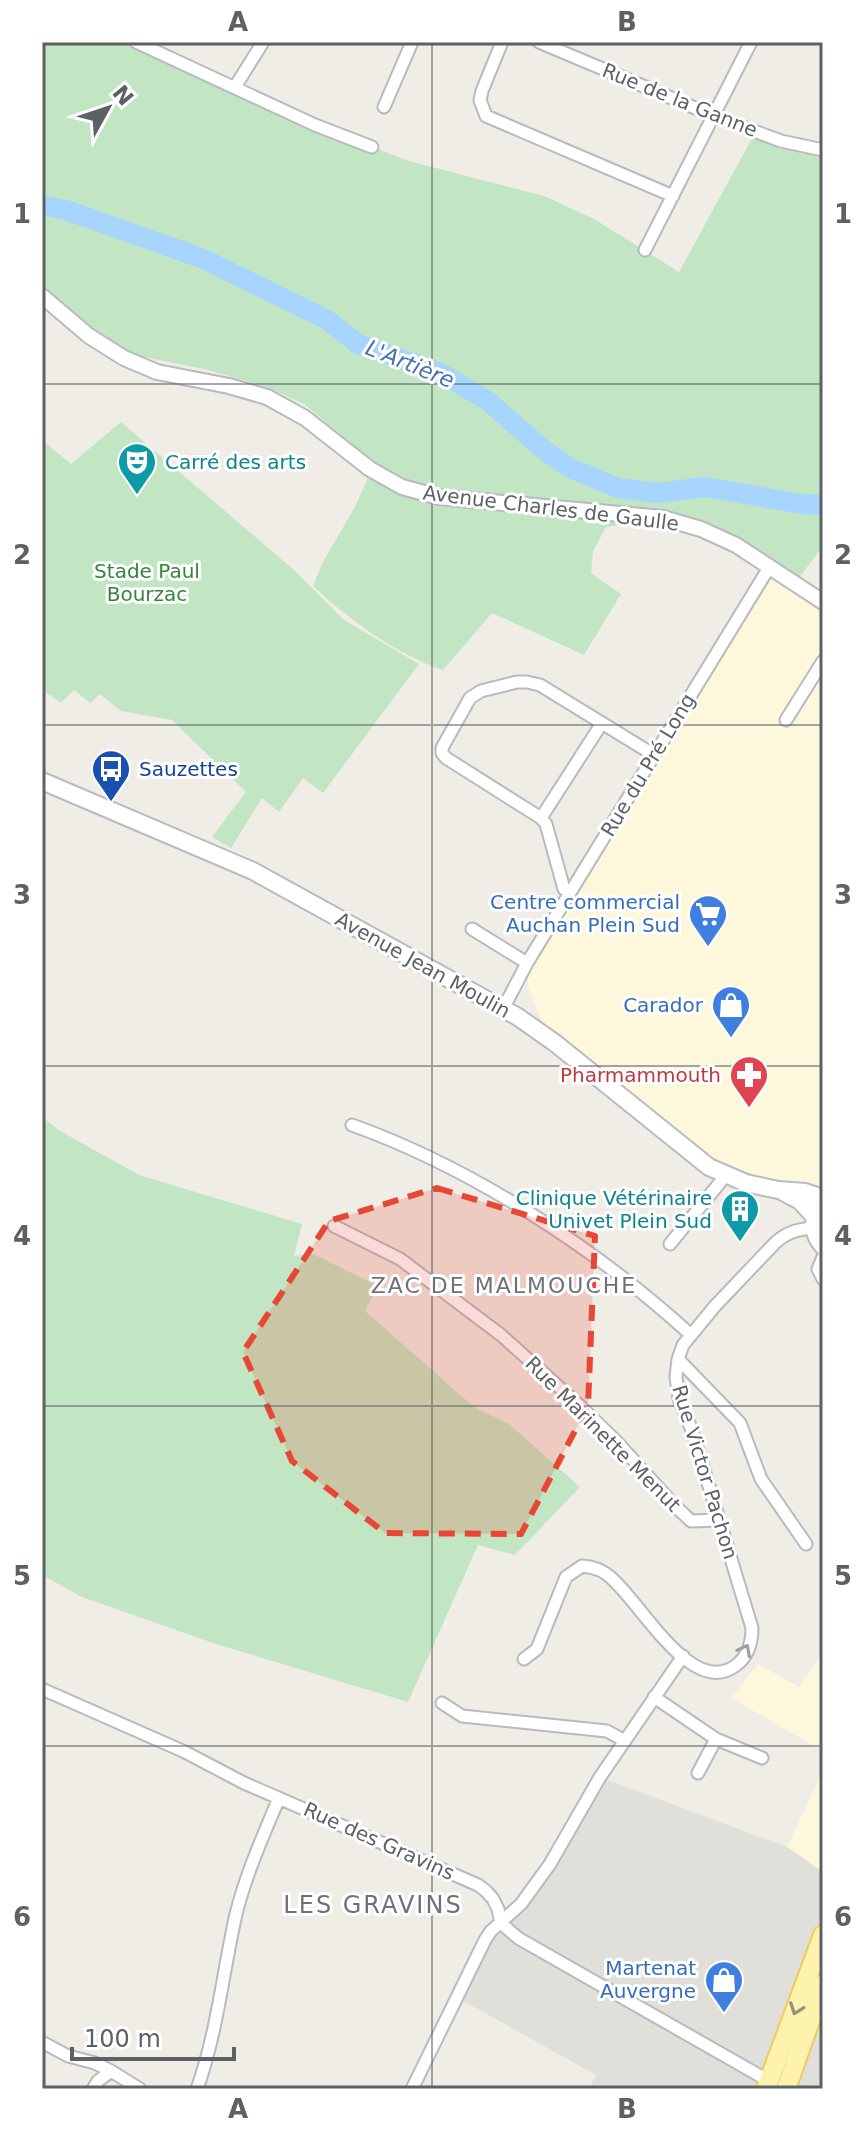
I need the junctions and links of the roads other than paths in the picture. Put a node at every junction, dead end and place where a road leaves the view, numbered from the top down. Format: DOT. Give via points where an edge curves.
graph roads {
  1 [pos="136,42"];
  2 [pos="263,42"];
  3 [pos="412,42"];
  4 [pos="502,42"];
  5 [pos="539,42"];
  6 [pos="751,42"];
  7 [pos="160,48"];
  8 [pos="235,87"];
  9 [pos="384,107"];
  10 [pos="714,116"];
  11 [pos="372,147"];
  12 [pos="823,150"];
  13 [pos="673,196"];
  14 [pos="645,250"];
  15 [pos="42,296"];
  16 [pos="770,566"];
  17 [pos="823,602"];
  18 [pos="823,661"];
  19 [pos="786,720"];
  20 [pos="602,723"];
  21 [pos="654,755"];
  22 [pos="42,781"];
  23 [pos="541,818"];
  24 [pos="570,893"];
  25 [pos="472,929"];
  26 [pos="527,963"];
  27 [pos="503,1009"];
  28 [pos="352,1125"];
  29 [pos="726,1175"];
  30 [pos="778,1190"];
  31 [pos="823,1198"];
  32 [pos="817,1217"];
  33 [pos="334,1226"];
  34 [pos="670,1244"];
  35 [pos="823,1246"];
  36 [pos="823,1257"];
  37 [pos="823,1279"];
  38 [pos="691,1335"];
  39 [pos="678,1359"];
  40 [pos="718,1520"];
  41 [pos="806,1544"];
  42 [pos="683,1656"];
  43 [pos="524,1659"];
  44 [pos="42,1689"];
  45 [pos="654,1697"];
  46 [pos="442,1703"];
  47 [pos="716,1739"];
  48 [pos="625,1741"];
  49 [pos="762,1758"];
  50 [pos="698,1773"];
  51 [pos="279,1798"];
  52 [pos="501,1923"];
  53 [pos="823,1935"];
  54 [pos="823,1984"];
  55 [pos="42,2042"];
  56 [pos="111,2071"];
  57 [pos="774,2086"];
  58 [pos="93,2089"];
  59 [pos="140,2089"];
  60 [pos="197,2089"];
  61 [pos="412,2089"];
  1 -- 7 [label="street"];
  2 -- 8 [label="street"];
  3 -- 9 [label="street"];
  4 -- 13 [label="street" via="480,100 486,116"];
  5 -- 10 [label="street, Rue de la Ganne"];
  6 -- 10 [label="street"];
  7 -- 8 [label="street"];
  8 -- 11 [label="street"];
  10 -- 12 [label="street, Rue de la Ganne"];
  10 -- 13 [label="street"];
  13 -- 14 [label="street"];
  15 -- 16 [label="street, Avenue Charles de Gaulle" via="124,358 157,372 267,397 402,487 452,498 663,518 724,539"];
  16 -- 17 [label="street, Avenue Charles de Gaulle"];
  16 -- 21 [label="street, Rue du Pré Long"];
  18 -- 19 [label="street"];
  20 -- 21 [label="street"];
  20 -- 23 [label="street"];
  20 -- 23 [label="street" via="527,682 470,698 442,753"];
  21 -- 24 [label="street, Rue du Pré Long"];
  22 -- 27 [label="main road, Avenue Jean Moulin" via="253,871"];
  23 -- 24 [label="street" via="564,889"];
  24 -- 26 [label="street, Rue du Pré Long"];
  25 -- 26 [label="street"];
  26 -- 27 [label="street, Rue du Pré Long"];
  27 -- 29 [label="main road, Avenue Jean Moulin"];
  28 -- 38 [label="street" via="427,1155 515,1204 647,1296"];
  29 -- 30 [label="main road, Avenue Jean Moulin"];
  29 -- 34 [label="street"];
  30 -- 31 [label="main road, Avenue Jean Moulin"];
  30 -- 32 [label="main road, Avenue Jean Moulin"];
  32 -- 35 [label="main road"];
  32 -- 38 [label="street, Rue Victor Pachon" via="785,1234"];
  33 -- 40 [label="street, Rue Marinette Menut" via="400,1259 501,1335 617,1442 691,1521"];
  36 -- 37 [label="street" via="818,1269"];
  38 -- 39 [label="street, Rue Victor Pachon"];
  39 -- 40 [label="street, Rue Victor Pachon" via="676,1387"];
  39 -- 41 [label="street" via="740,1423 761,1479"];
  42 -- 40 [label="street, Rue Victor Pachon, one-way" via="701,1670 718,1673 736,1665 752,1640"];
  42 -- 43 [label="street, Rue Victor Pachon" via="615,1581 582,1566 566,1577 537,1649"];
  42 -- 45 [label="street"];
  44 -- 51 [label="street, Rue des Gravins"];
  45 -- 47 [label="street"];
  45 -- 48 [label="street"];
  46 -- 48 [label="street" via="462,1716 607,1731"];
  47 -- 49 [label="street"];
  47 -- 50 [label="street"];
  48 -- 52 [label="street" via="550,1864"];
  51 -- 52 [label="street, Rue des Gravins" via="478,1885 493,1899"];
  51 -- 60 [label="street" via="236,1914"];
  52 -- 57 [label="street, Rue des Gravins" via="543,1953"];
  52 -- 61 [label="street" via="485,1940"];
  53 -- 57 [label="main road, one-way"];
  54 -- 57 [label="main road"];
  55 -- 56 [label="street"];
  56 -- 58 [label="street"];
  56 -- 59 [label="street"];
}
